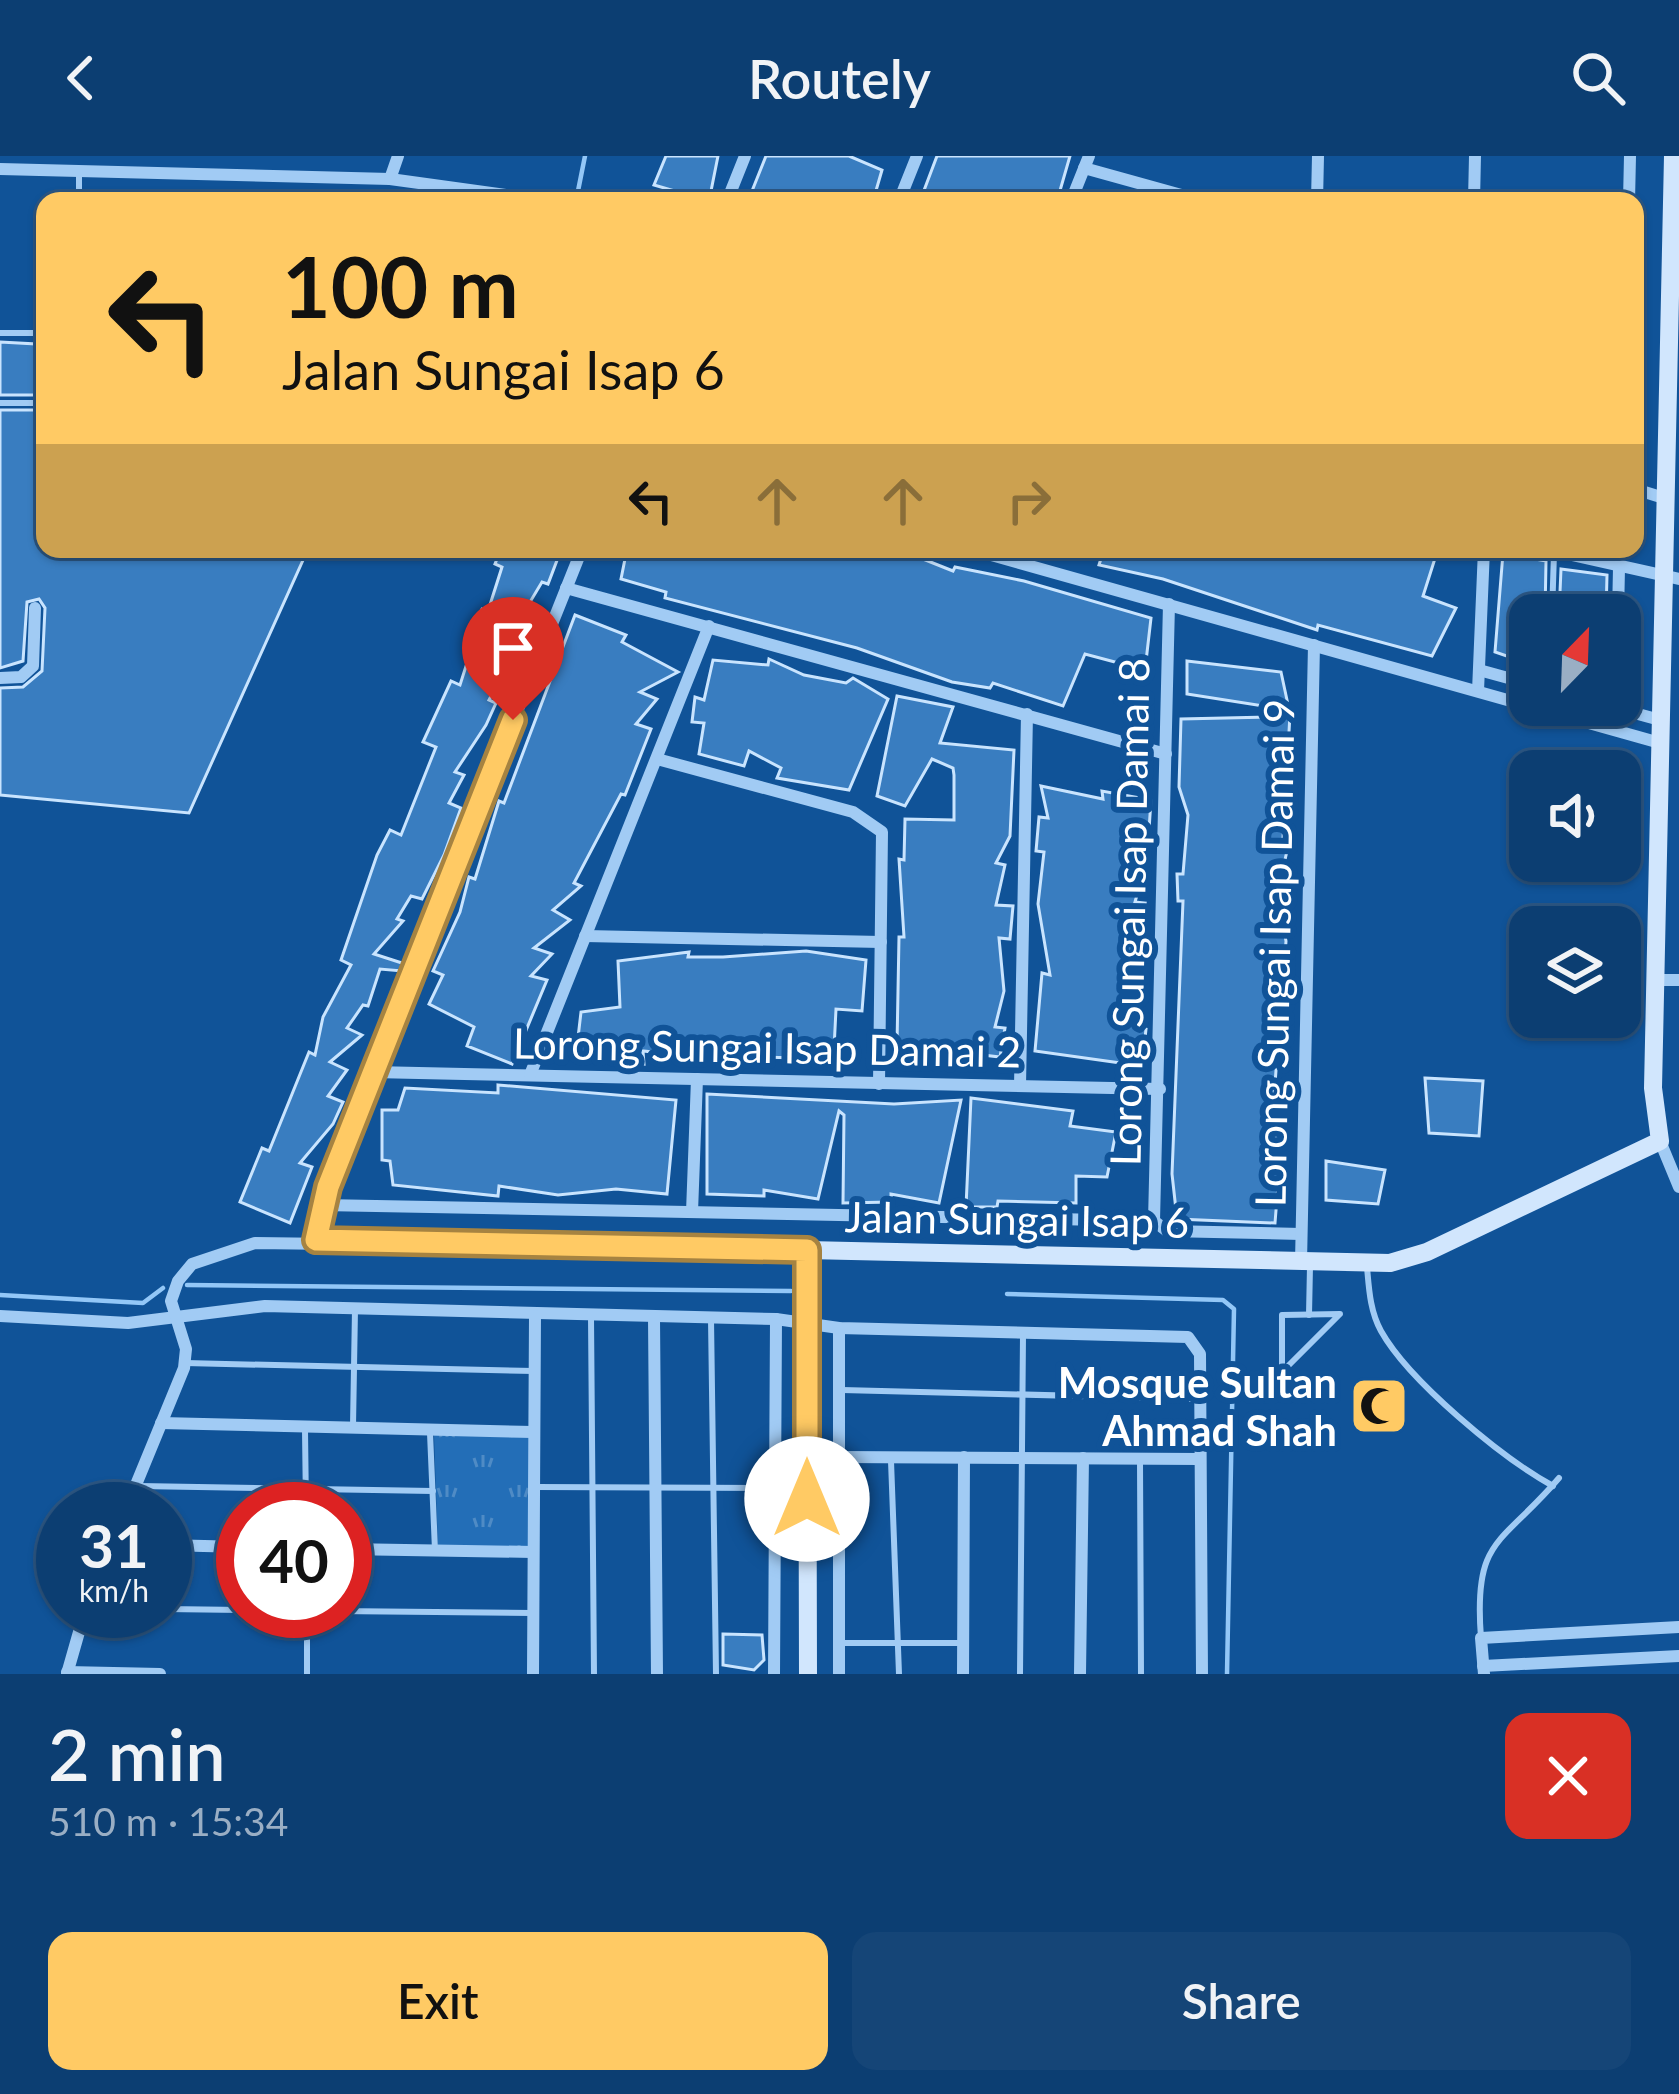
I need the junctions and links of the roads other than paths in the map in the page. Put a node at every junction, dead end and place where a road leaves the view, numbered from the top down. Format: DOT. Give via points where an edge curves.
graph roads {
  1 [pos="398,156"];
  2 [pos="745,156"];
  3 [pos="917,156"];
  4 [pos="1318,156"];
  5 [pos="1475,156"];
  6 [pos="1630,156"];
  7 [pos="1673,156"];
  8 [pos="1087,162"];
  9 [pos="0,169"];
  10 [pos="80,171"];
  11 [pos="390,179"];
  12 [pos="79,192"];
  13 [pos="485,192"];
  14 [pos="731,192"];
  15 [pos="903,192"];
  16 [pos="1075,192"];
  17 [pos="1176,192"];
  18 [pos="1317,192"];
  19 [pos="1474,192"];
  20 [pos="1629,192"];
  21 [pos="1674,282"];
  22 [pos="0,333"];
  23 [pos="36,333"];
  24 [pos="0,403"];
  25 [pos="36,404"];
  26 [pos="1644,492"];
  27 [pos="1667,499"];
  28 [pos="578,558"];
  29 [pos="1003,558"];
  30 [pos="1484,558"];
  31 [pos="1550,558"];
  32 [pos="1580,558"];
  33 [pos="1618,568"];
  34 [pos="1672,579"];
  35 [pos="566,588"];
  36 [pos="1551,594"];
  37 [pos="1618,594"];
  38 [pos="1169,604"];
  39 [pos="35,608"];
  40 [pos="709,626"];
  41 [pos="1314,645"];
  42 [pos="1479,670"];
  43 [pos="0,678"];
  44 [pos="1509,678"];
  45 [pos="1478,691"];
  46 [pos="1027,714"];
  47 [pos="1641,714"];
  48 [pos="1660,720"];
  49 [pos="1660,743"];
  50 [pos="1166,754"];
  51 [pos="657,759"];
  52 [pos="585,936"];
  53 [pos="881,942"];
  54 [pos="1655,980"];
  55 [pos="1679,980"];
  56 [pos="373,1072"];
  57 [pos="530,1075"];
  58 [pos="697,1078"];
  59 [pos="879,1084"];
  60 [pos="1020,1087"];
  61 [pos="1160,1089"];
  62 [pos="1660,1141"];
  63 [pos="1679,1187"];
  64 [pos="322,1205"];
  65 [pos="692,1212"];
  66 [pos="1154,1221"];
  67 [pos="1301,1234"];
  68 [pos="316,1240"];
  69 [pos="807,1250"];
  70 [pos="1305,1262"];
  71 [pos="1367,1264"];
  72 [pos="355,1309"];
  73 [pos="1310,1315"];
  74 [pos="0,1316"];
  75 [pos="535,1316"];
  76 [pos="173,1317"];
  77 [pos="590,1317"];
  78 [pos="654,1318"];
  79 [pos="711,1318"];
  80 [pos="776,1319"];
  81 [pos="807,1324"];
  82 [pos="839,1328"];
  83 [pos="1023,1332"];
  84 [pos="185,1363"];
  85 [pos="354,1366"];
  86 [pos="534,1371"];
  87 [pos="839,1390"];
  88 [pos="1023,1394"];
  89 [pos="1200,1399"];
  90 [pos="161,1423"];
  91 [pos="305,1426"];
  92 [pos="352,1428"];
  93 [pos="430,1430"];
  94 [pos="533,1432"];
  95 [pos="839,1457"];
  96 [pos="891,1457"];
  97 [pos="964,1457"];
  98 [pos="1023,1458"];
  99 [pos="1083,1458"];
  100 [pos="1140,1458"];
  101 [pos="1200,1459"];
  102 [pos="1559,1478"];
  103 [pos="138,1482"];
  104 [pos="306,1482"];
  105 [pos="1553,1486"];
  106 [pos="533,1487"];
  107 [pos="592,1487"];
  108 [pos="655,1488"];
  109 [pos="713,1488"];
  110 [pos="775,1488"];
  111 [pos="372,1490"];
  112 [pos="433,1491"];
  113 [pos="372,1549"];
  114 [pos="435,1550"];
  115 [pos="533,1552"];
  116 [pos="372,1611"];
  117 [pos="533,1613"];
  118 [pos="1679,1628"];
  119 [pos="77,1638"];
  120 [pos="307,1638"];
  121 [pos="1481,1638"];
  122 [pos="839,1643"];
  123 [pos="900,1643"];
  124 [pos="964,1643"];
  125 [pos="1679,1656"];
  126 [pos="1510,1669"];
  127 [pos="1484,1670"];
  128 [pos="67,1673"];
  129 [pos="160,1674"];
  130 [pos="307,1674"];
  131 [pos="533,1674"];
  132 [pos="594,1674"];
  133 [pos="657,1674"];
  134 [pos="716,1674"];
  135 [pos="774,1674"];
  136 [pos="808,1674"];
  137 [pos="839,1674"];
  138 [pos="899,1674"];
  139 [pos="964,1674"];
  140 [pos="1020,1674"];
  141 [pos="1080,1674"];
  142 [pos="1141,1674"];
  143 [pos="1202,1674"];
  1 -- 11 [label="street"];
  2 -- 14 [label="street"];
  3 -- 15 [label="street"];
  4 -- 18 [label="street"];
  5 -- 19 [label="street"];
  6 -- 20 [label="street"];
  7 -- 21 [label="street"];
  8 -- 16 [label="street"];
  8 -- 17 [label="street"];
  9 -- 10 [label="street"];
  10 -- 11 [label="street"];
  10 -- 12 [label="lane"];
  11 -- 13 [label="street"];
  21 -- 27 [label="street"];
  22 -- 23 [label="lane"];
  24 -- 25 [label="lane"];
  26 -- 27 [label="street"];
  27 -- 34 [label="street"];
  28 -- 35 [label="street"];
  29 -- 38 [label="street"];
  30 -- 42 [label="street"];
  31 -- 36 [label="lane"];
  32 -- 33 [label="street"];
  33 -- 34 [label="street"];
  33 -- 37 [label="street"];
  34 -- 48 [label="street"];
  35 -- 40 [label="street"];
  35 -- 56 [label="street"];
  38 -- 41 [label="street"];
  38 -- 50 [label="street, Lorong Sungai Isap Damai 8"];
  39 -- 43 [label="street" via="33,666 21,677"];
  40 -- 46 [label="street"];
  40 -- 51 [label="street"];
  41 -- 45 [label="street"];
  41 -- 67 [label="street, Lorong Sungai Isap Damai 9"];
  42 -- 44 [label="street"];
  42 -- 45 [label="street"];
  45 -- 49 [label="street"];
  46 -- 50 [label="street"];
  46 -- 60 [label="street"];
  47 -- 48 [label="street"];
  48 -- 49 [label="street"];
  49 -- 54 [label="street"];
  50 -- 61 [label="street, Lorong Sungai Isap Damai 8"];
  51 -- 52 [label="street"];
  51 -- 53 [label="street" via="874,823 884,842"];
  52 -- 53 [label="street"];
  52 -- 57 [label="street"];
  53 -- 59 [label="street"];
  54 -- 55 [label="street"];
  54 -- 62 [label="street"];
  56 -- 57 [label="street, Lorong Sungai Isap Damai 2"];
  56 -- 64 [label="street"];
  57 -- 58 [label="street, Lorong Sungai Isap Damai 2"];
  58 -- 59 [label="street, Lorong Sungai Isap Damai 2"];
  58 -- 65 [label="street"];
  59 -- 60 [label="street, Lorong Sungai Isap Damai 2"];
  60 -- 61 [label="street, Lorong Sungai Isap Damai 2"];
  61 -- 66 [label="street, Lorong Sungai Isap Damai 8"];
  62 -- 63 [label="street"];
  62 -- 71 [label="street, Jalan Sungai Isap 6" via="1426,1252"];
  64 -- 65 [label="street"];
  64 -- 68 [label="street"];
  65 -- 66 [label="street"];
  66 -- 67 [label="street" via="1167,1231"];
  67 -- 70 [label="street, Lorong Sungai Isap Damai 9"];
  68 -- 69 [label="street, Jalan Sungai Isap 6"];
  68 -- 76 [label="street, Jalan Sungai Isap 6" via="255,1243 191,1264 172,1292"];
  69 -- 70 [label="street, Jalan Sungai Isap 6"];
  69 -- 81 [label="street"];
  70 -- 71 [label="street, Jalan Sungai Isap 6"];
  70 -- 73 [label="lane"];
  71 -- 105 [label="lane" via="1374,1315 1399,1355 1502,1454"];
  72 -- 75 [label="street"];
  72 -- 76 [label="street" via="265,1306"];
  72 -- 85 [label="lane"];
  73 -- 73 [label="lane" via="1282,1315 1282,1372 1340,1314"];
  74 -- 76 [label="street" via="128,1323"];
  75 -- 77 [label="street"];
  75 -- 86 [label="street"];
  76 -- 84 [label="street"];
  77 -- 78 [label="street"];
  77 -- 107 [label="lane"];
  78 -- 79 [label="street"];
  78 -- 108 [label="street"];
  79 -- 80 [label="street"];
  79 -- 109 [label="lane"];
  80 -- 81 [label="street"];
  80 -- 110 [label="street"];
  81 -- 82 [label="street"];
  81 -- 136 [label="street"];
  82 -- 83 [label="street"];
  82 -- 87 [label="street"];
  83 -- 88 [label="lane"];
  83 -- 89 [label="street" via="1188,1337 1199,1347"];
  84 -- 85 [label="lane"];
  84 -- 90 [label="street"];
  85 -- 86 [label="lane"];
  85 -- 92 [label="lane"];
  86 -- 94 [label="street"];
  87 -- 88 [label="lane"];
  87 -- 95 [label="street"];
  88 -- 89 [label="lane"];
  88 -- 98 [label="lane"];
  89 -- 101 [label="street"];
  90 -- 91 [label="street"];
  90 -- 103 [label="street"];
  91 -- 92 [label="street"];
  91 -- 104 [label="lane"];
  92 -- 93 [label="street"];
  93 -- 94 [label="street"];
  93 -- 112 [label="lane"];
  94 -- 106 [label="street"];
  95 -- 96 [label="street"];
  95 -- 122 [label="street"];
  96 -- 97 [label="street"];
  96 -- 123 [label="lane"];
  97 -- 98 [label="street"];
  97 -- 124 [label="street"];
  98 -- 99 [label="street"];
  98 -- 140 [label="lane"];
  99 -- 100 [label="street"];
  99 -- 141 [label="street"];
  100 -- 101 [label="street"];
  100 -- 142 [label="lane"];
  101 -- 143 [label="street"];
  102 -- 105 [label="lane"];
  105 -- 121 [label="lane" via="1485,1559"];
  106 -- 107 [label="lane"];
  106 -- 115 [label="street"];
  107 -- 108 [label="lane"];
  107 -- 132 [label="lane"];
  108 -- 109 [label="lane"];
  108 -- 133 [label="street"];
  109 -- 110 [label="lane"];
  109 -- 134 [label="lane"];
  110 -- 135 [label="street"];
  111 -- 112 [label="lane"];
  112 -- 114 [label="lane"];
  113 -- 114 [label="street"];
  114 -- 115 [label="street"];
  115 -- 117 [label="street"];
  116 -- 117 [label="lane"];
  117 -- 131 [label="street"];
  118 -- 121 [label="street"];
  119 -- 128 [label="street"];
  120 -- 130 [label="lane"];
  121 -- 127 [label="street"];
  122 -- 123 [label="lane"];
  122 -- 137 [label="street"];
  123 -- 124 [label="lane"];
  123 -- 138 [label="lane"];
  124 -- 139 [label="street"];
  125 -- 126 [label="street"];
  126 -- 127 [label="street"];
  128 -- 129 [label="street"];
}
